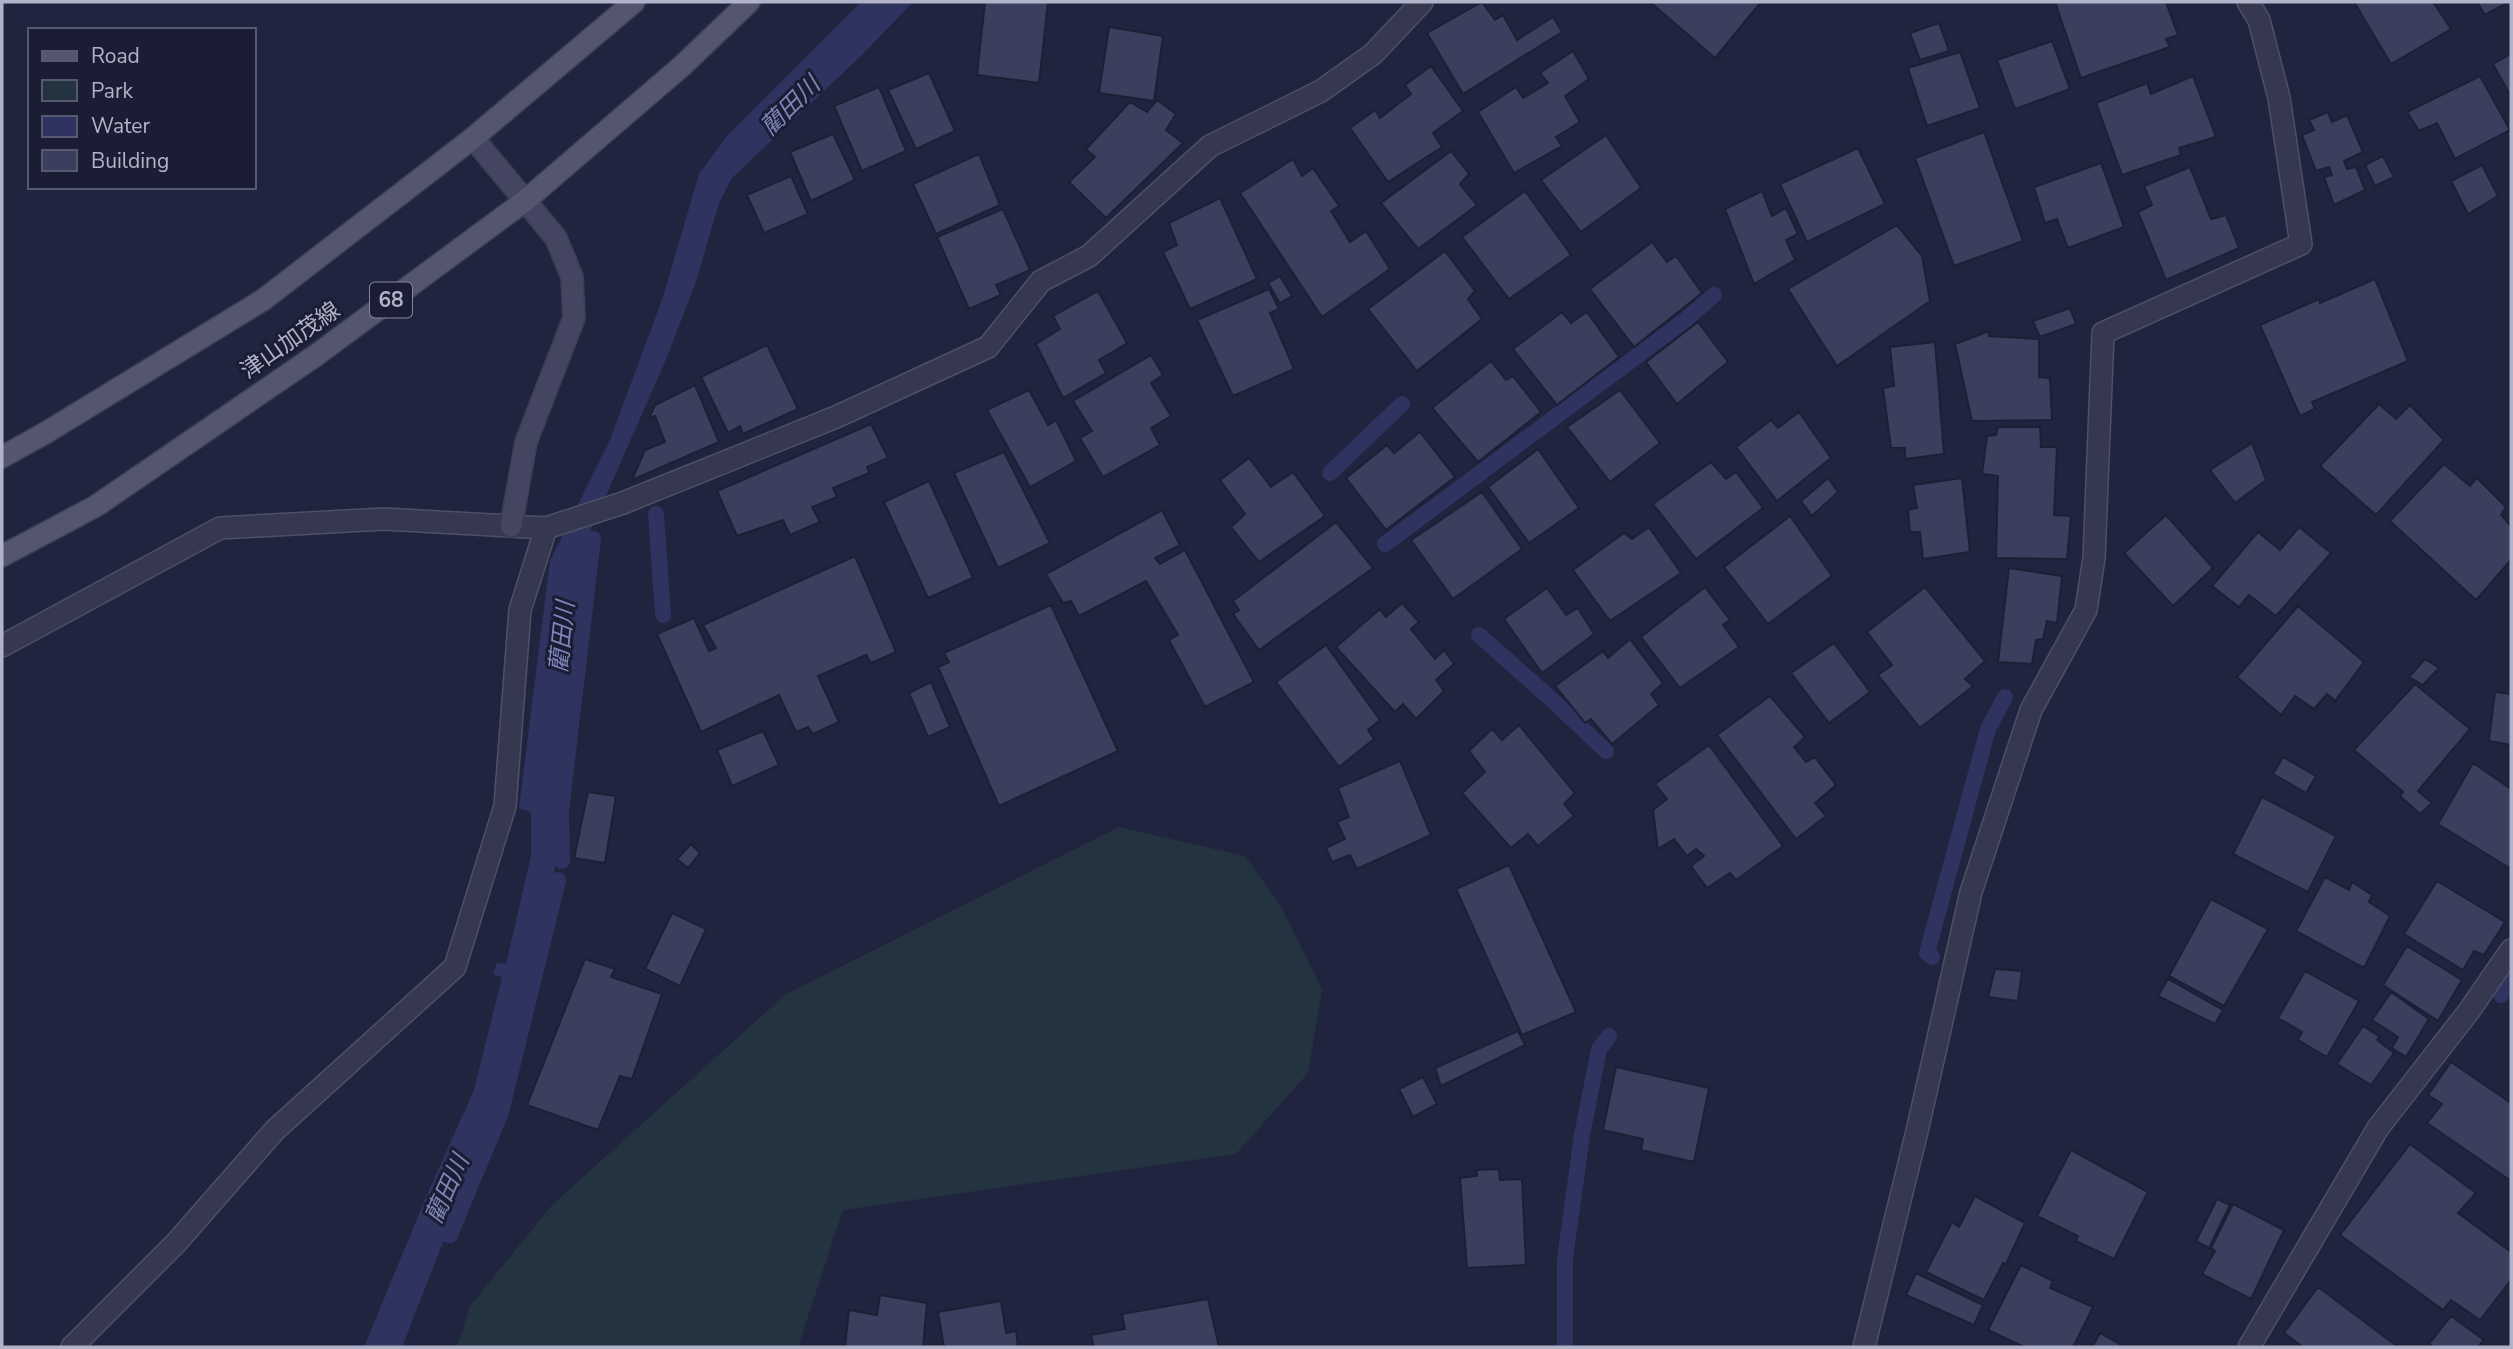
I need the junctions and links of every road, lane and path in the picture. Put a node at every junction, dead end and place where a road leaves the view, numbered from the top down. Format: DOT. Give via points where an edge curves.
graph roads {
  1 [pos="635,2"];
  2 [pos="749,2"];
  3 [pos="1422,2"];
  4 [pos="2248,2"];
  5 [pos="473,138"];
  6 [pos="526,200"];
  7 [pos="2,457"];
  8 [pos="511,526"];
  9 [pos="547,528"];
  10 [pos="2,556"];
  11 [pos="2,646"];
  12 [pos="2511,950"];
  13 [pos="72,1347"];
  14 [pos="1864,1347"];
  15 [pos="2249,1347"];
  1 -- 5 [label="main road"];
  2 -- 6 [label="main road, 津山加茂線 / 68"];
  3 -- 9 [label="street" via="1373,54 1321,91 1210,146 1088,256 1041,281 988,347 836,417 623,503"];
  4 -- 14 [label="street" via="2259,20 2279,98 2301,244 2103,332 2094,558 2086,610 2031,709 1971,892"];
  5 -- 6 [label="street"];
  5 -- 7 [label="main road" via="263,300"];
  6 -- 8 [label="street" via="556,238 572,277 574,318 526,442"];
  6 -- 10 [label="main road, 津山加茂線 / 68" via="315,356 96,506"];
  8 -- 9 [label="street"];
  8 -- 11 [label="street" via="384,519 220,528"];
  9 -- 13 [label="street" via="520,610 505,806 455,967 275,1130 176,1243"];
  12 -- 15 [label="street" via="2378,1128"];
}
